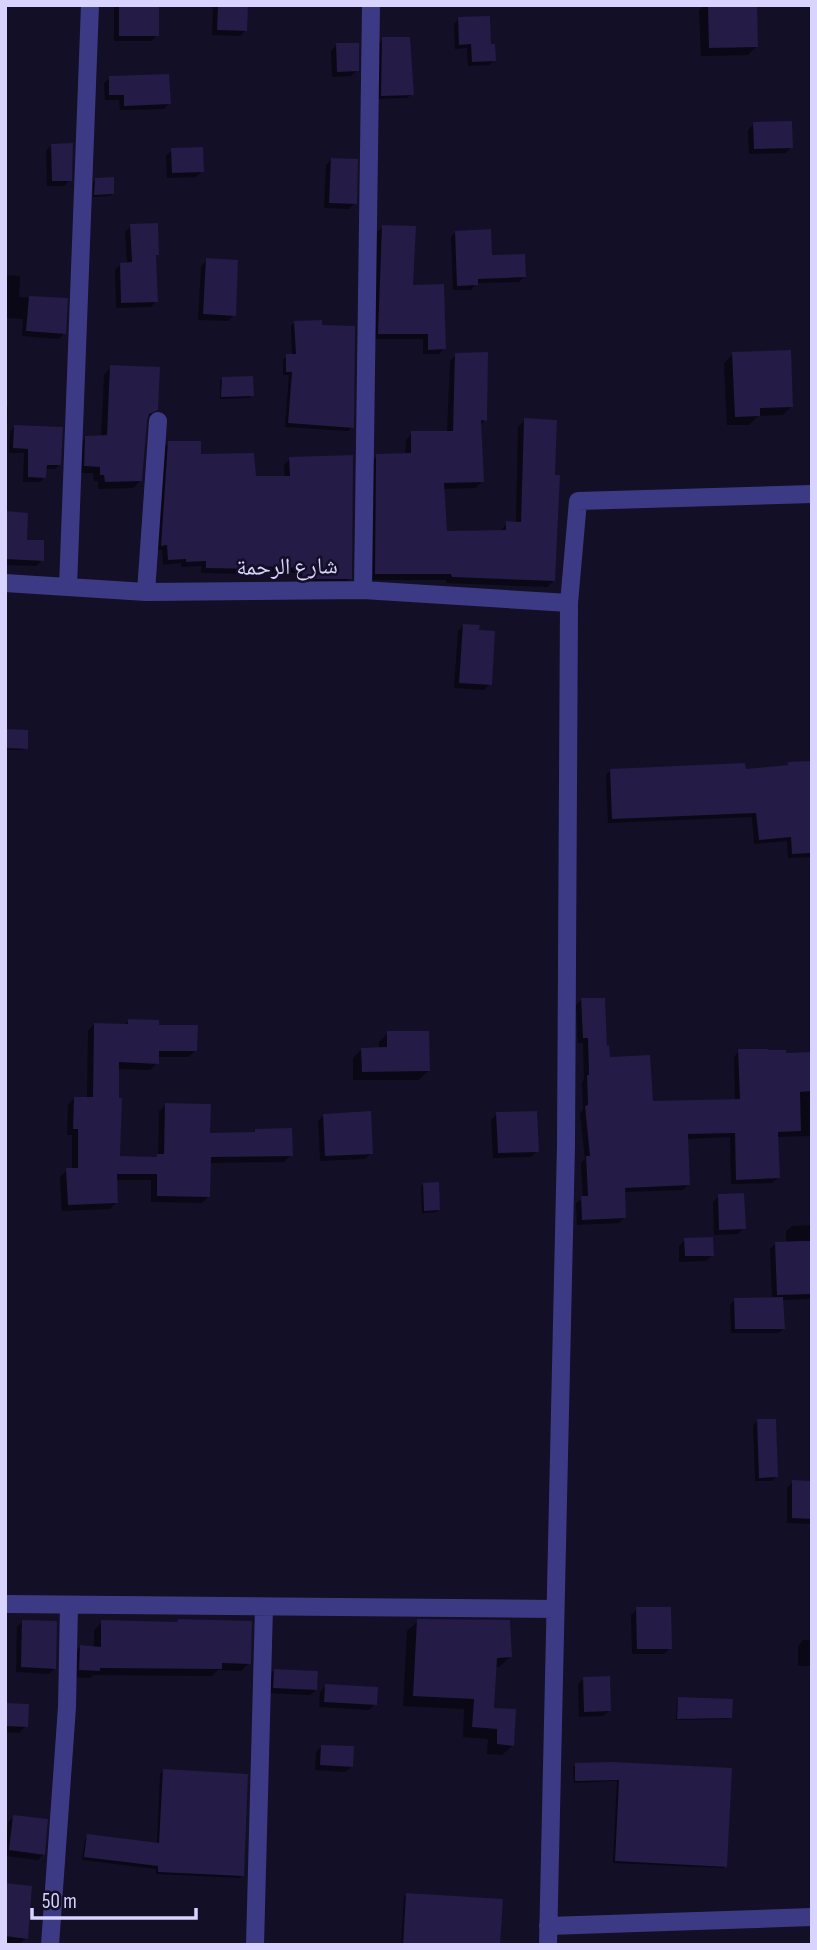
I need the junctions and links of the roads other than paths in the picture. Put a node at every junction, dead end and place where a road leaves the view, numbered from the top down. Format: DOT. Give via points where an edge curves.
graph roads {
  1 [pos="89,5"];
  2 [pos="371,5"];
  3 [pos="158,421"];
  4 [pos="812,494"];
  5 [pos="5,583"];
  6 [pos="68,587"];
  7 [pos="363,590"];
  8 [pos="146,592"];
  9 [pos="569,603"];
  10 [pos="5,1604"];
  11 [pos="69,1605"];
  12 [pos="264,1607"];
  13 [pos="555,1609"];
  14 [pos="812,1917"];
  15 [pos="548,1926"];
  16 [pos="50,1945"];
  17 [pos="256,1945"];
  18 [pos="548,1945"];
  1 -- 6 [label="street"];
  2 -- 7 [label="street"];
  3 -- 8 [label="street"];
  4 -- 9 [label="street" via="578,501"];
  5 -- 6 [label="street, شارع الرحمة"];
  6 -- 8 [label="street, شارع الرحمة"];
  7 -- 8 [label="street, شارع الرحمة"];
  7 -- 9 [label="street, شارع الرحمة"];
  9 -- 13 [label="street" via="566,1145"];
  10 -- 11 [label="street"];
  11 -- 12 [label="street"];
  11 -- 16 [label="street" via="67,1707"];
  12 -- 13 [label="street"];
  12 -- 17 [label="street"];
  13 -- 15 [label="street"];
  14 -- 15 [label="street"];
  15 -- 18 [label="street"];
}
